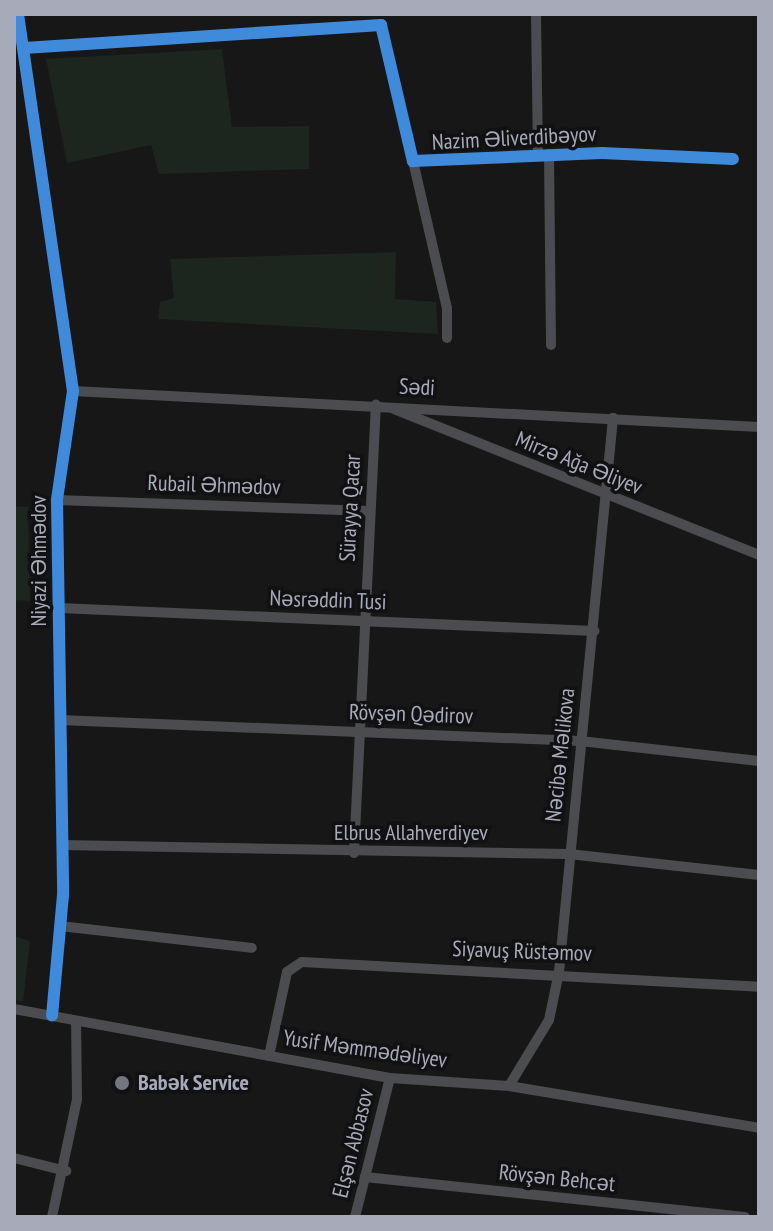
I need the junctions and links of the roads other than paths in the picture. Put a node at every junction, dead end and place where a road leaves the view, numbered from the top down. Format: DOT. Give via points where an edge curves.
graph roads {
  1 [pos="18,14"];
  2 [pos="536,14"];
  3 [pos="24,48"];
  4 [pos="544,155"];
  5 [pos="733,159"];
  6 [pos="413,161"];
  7 [pos="447,338"];
  8 [pos="551,345"];
  9 [pos="73,391"];
  10 [pos="380,405"];
  11 [pos="613,418"];
  12 [pos="759,427"];
  13 [pos="610,497"];
  14 [pos="57,500"];
  15 [pos="370,511"];
  16 [pos="759,555"];
  17 [pos="59,608"];
  18 [pos="364,621"];
  19 [pos="595,631"];
  20 [pos="60,720"];
  21 [pos="358,732"];
  22 [pos="580,741"];
  23 [pos="759,761"];
  24 [pos="62,845"];
  25 [pos="354,853"];
  26 [pos="569,854"];
  27 [pos="759,875"];
  28 [pos="60,926"];
  29 [pos="252,948"];
  30 [pos="559,972"];
  31 [pos="759,987"];
  32 [pos="14,1009"];
  33 [pos="52,1016"];
  34 [pos="76,1021"];
  35 [pos="269,1056"];
  36 [pos="390,1078"];
  37 [pos="509,1086"];
  38 [pos="759,1128"];
  39 [pos="14,1158"];
  40 [pos="66,1171"];
  41 [pos="365,1177"];
  42 [pos="52,1217"];
  43 [pos="355,1217"];
  44 [pos="745,1217"];
  1 -- 3 [label="street, Niyazi Əhmədov"];
  2 -- 4 [label="street"];
  3 -- 6 [label="street, Nazim Əliverdibəyov" via="381,25"];
  3 -- 9 [label="street, Niyazi Əhmədov"];
  4 -- 5 [label="street, Nazim Əliverdibəyov"];
  4 -- 6 [label="street, Nazim Əliverdibəyov"];
  4 -- 8 [label="street"];
  6 -- 7 [label="street" via="447,308"];
  9 -- 10 [label="street, Sədi"];
  9 -- 14 [label="street, Niyazi Əhmədov"];
  10 -- 11 [label="street, Sədi"];
  10 -- 13 [label="street, Mirzə Ağa Əliyev"];
  10 -- 15 [label="street, Sürayya Qacar"];
  11 -- 12 [label="street, Sədi"];
  11 -- 13 [label="street, Nəcibə Məlikova"];
  13 -- 16 [label="street, Mirzə Ağa Əliyev"];
  13 -- 19 [label="street, Nəcibə Məlikova"];
  14 -- 15 [label="street, Rubail Əhmədov"];
  14 -- 17 [label="street, Niyazi Əhmədov"];
  15 -- 18 [label="street, Sürayya Qacar"];
  17 -- 18 [label="street, Nəsrəddin Tusi"];
  17 -- 20 [label="street, Niyazi Əhmədov"];
  18 -- 19 [label="street, Nəsrəddin Tusi"];
  18 -- 21 [label="street, Sürayya Qacar"];
  19 -- 22 [label="street, Nəcibə Məlikova"];
  20 -- 21 [label="street, Rövşən Qədirov"];
  20 -- 24 [label="street, Niyazi Əhmədov"];
  21 -- 22 [label="street, Rövşən Qədirov"];
  21 -- 25 [label="street, Sürayya Qacar"];
  22 -- 23 [label="street, Rövşən Qədirov"];
  22 -- 26 [label="street, Nəcibə Məlikova"];
  24 -- 25 [label="street, Elbrus Allahverdiyev"];
  24 -- 28 [label="street, Niyazi Əhmədov"];
  25 -- 26 [label="street, Elbrus Allahverdiyev"];
  26 -- 27 [label="street, Elbrus Allahverdiyev"];
  26 -- 30 [label="street, Nəcibə Məlikova"];
  28 -- 29 [label="street"];
  28 -- 33 [label="street, Niyazi Əhmədov"];
  30 -- 31 [label="street, Siyavuş Rüstəmov"];
  30 -- 35 [label="street, Siyavuş Rüstəmov" via="302,962 287,972"];
  30 -- 37 [label="street, Nəcibə Məlikova" via="549,1020"];
  32 -- 33 [label="street, Yusif Məmmədəliyev"];
  33 -- 34 [label="street, Yusif Məmmədəliyev"];
  34 -- 35 [label="street, Yusif Məmmədəliyev"];
  34 -- 40 [label="street" via="77,1099"];
  35 -- 36 [label="street, Yusif Məmmədəliyev"];
  36 -- 37 [label="street, Yusif Məmmədəliyev"];
  36 -- 41 [label="street, Elşən Abbasov"];
  37 -- 38 [label="street, Yusif Məmmədəliyev"];
  39 -- 40 [label="street"];
  40 -- 42 [label="street"];
  41 -- 43 [label="street, Elşən Abbasov"];
  41 -- 44 [label="street, Rövşən Behcət"];
}
